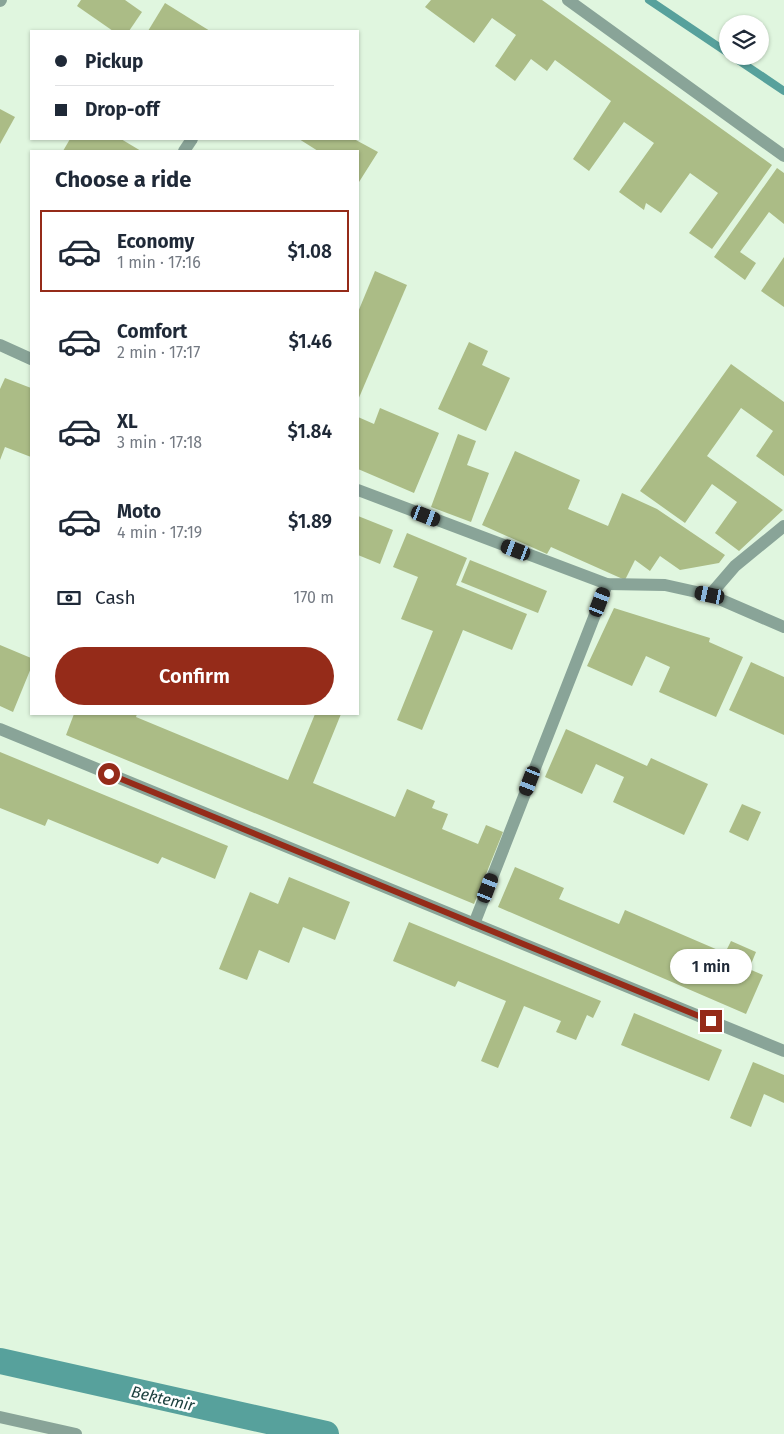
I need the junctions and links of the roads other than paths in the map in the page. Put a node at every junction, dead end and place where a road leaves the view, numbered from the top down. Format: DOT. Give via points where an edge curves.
graph roads {
  1 [pos="568,0"];
  2 [pos="784,156"];
  3 [pos="0,346"];
  4 [pos="30,359"];
  5 [pos="359,490"];
  6 [pos="784,526"];
  7 [pos="606,584"];
  8 [pos="710,595"];
  9 [pos="784,627"];
  10 [pos="0,728"];
  11 [pos="474,924"];
  12 [pos="784,1051"];
  13 [pos="0,1417"];
  14 [pos="76,1434"];
  1 -- 2 [label="street"];
  3 -- 4 [label="street"];
  5 -- 7 [label="street"];
  6 -- 8 [label="street" via="735,566"];
  7 -- 8 [label="street" via="665,585"];
  7 -- 11 [label="street"];
  8 -- 9 [label="street"];
  10 -- 11 [label="street"];
  11 -- 12 [label="street"];
  13 -- 14 [label="street"];
}
